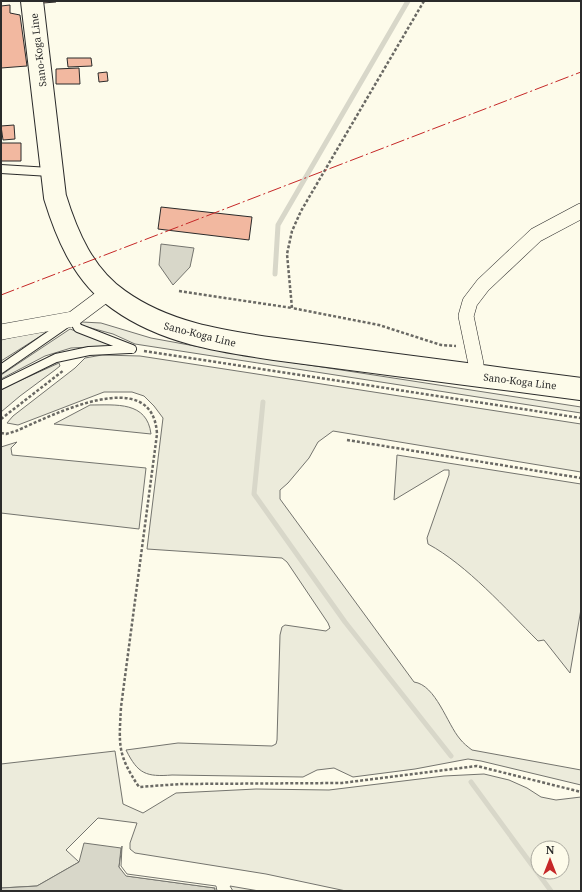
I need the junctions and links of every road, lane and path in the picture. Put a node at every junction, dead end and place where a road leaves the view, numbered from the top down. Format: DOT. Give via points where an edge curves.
graph roads {
  1 [pos="32,1"];
  2 [pos="424,1"];
  3 [pos="1,169"];
  4 [pos="52,172"];
  5 [pos="581,211"];
  6 [pos="179,291"];
  7 [pos="109,292"];
  8 [pos="292,308"];
  9 [pos="73,319"];
  10 [pos="1,332"];
  11 [pos="471,345"];
  12 [pos="132,349"];
  13 [pos="71,355"];
  14 [pos="1,369"];
  15 [pos="475,375"];
  16 [pos="1,384"];
  17 [pos="581,389"];
  18 [pos="581,418"];
  19 [pos="1,419"];
  20 [pos="1,433"];
  21 [pos="347,440"];
  22 [pos="581,478"];
  23 [pos="581,792"];
  1 -- 4 [label="main road, Sano-Koga Line"];
  2 -- 8 [label="path" via="301,211 292,231 287,254"];
  3 -- 4 [label="lane"];
  4 -- 7 [label="main road, Sano-Koga Line" via="55,197 65,228 91,274"];
  5 -- 11 [label="street" via="536,235 476,293 466,316"];
  6 -- 8 [label="path"];
  7 -- 9 [label="street"];
  7 -- 15 [label="main road, Sano-Koga Line" via="139,313 164,325 228,342"];
  8 -- 11 [label="path" via="379,325 441,345"];
  9 -- 10 [label="street"];
  9 -- 12 [label="lane" via="78,328"];
  9 -- 14 [label="lane"];
  11 -- 15 [label="street" via="476,364"];
  12 -- 13 [label="lane" via="89,351"];
  12 -- 18 [label="path"];
  13 -- 16 [label="lane" via="56,358"];
  13 -- 19 [label="path" via="67,368"];
  15 -- 17 [label="main road, Sano-Koga Line"];
  20 -- 23 [label="path" via="16,431 82,404 105,398 120,398 140,403 156,421 157,434 121,707 122,758 139,787 181,784 342,783 477,766"];
  21 -- 22 [label="path"];
}
